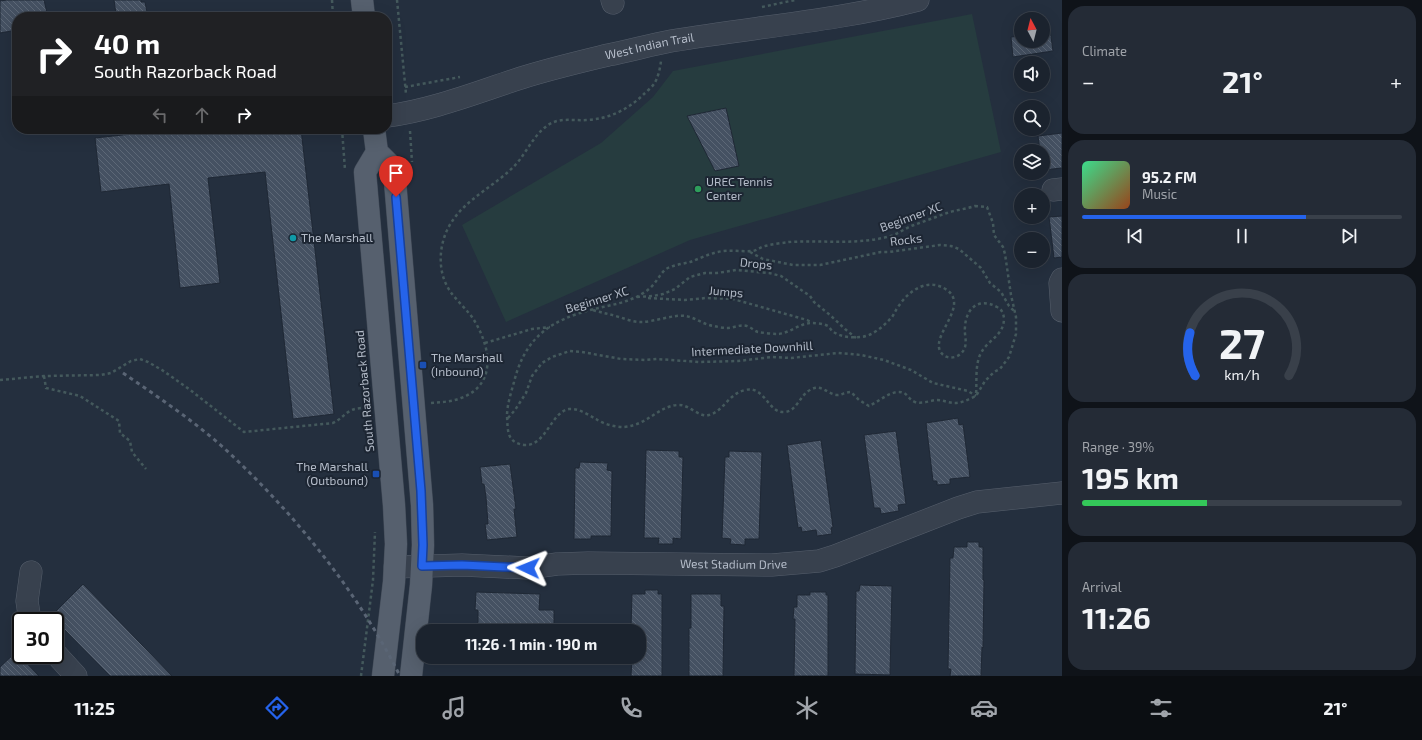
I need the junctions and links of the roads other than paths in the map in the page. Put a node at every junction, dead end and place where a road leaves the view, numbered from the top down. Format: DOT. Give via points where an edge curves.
graph roads {
  1 [pos="362,0"];
  2 [pos="918,0"];
  3 [pos="363,12"];
  4 [pos="392,115"];
  5 [pos="375,134"];
  6 [pos="377,152"];
  7 [pos="1062,279"];
  8 [pos="1062,311"];
  9 [pos="1062,493"];
  10 [pos="422,566"];
  11 [pos="394,567"];
  12 [pos="31,572"];
  13 [pos="29,612"];
  14 [pos="64,663"];
  15 [pos="76,676"];
  16 [pos="383,676"];
  17 [pos="411,676"];
  1 -- 3 [label="main road"];
  2 -- 4 [label="street, West Indian Trail" via="851,15 658,44 582,61 415,112"];
  5 -- 6 [label="main road"];
  6 -- 10 [label="main road" via="394,169 420,471"];
  6 -- 11 [label="main road, South Razorback Road" via="365,172 394,505"];
  7 -- 8 [label="street"];
  9 -- 10 [label="street, West Stadium Drive" via="977,502 836,556 802,563 588,563 528,568"];
  10 -- 11 [label="street, West Stadium Drive"];
  10 -- 17 [label="main road"];
  11 -- 16 [label="main road, South Razorback Road"];
  12 -- 13 [label="street" via="27,600"];
  14 -- 15 [label="street"];
}
